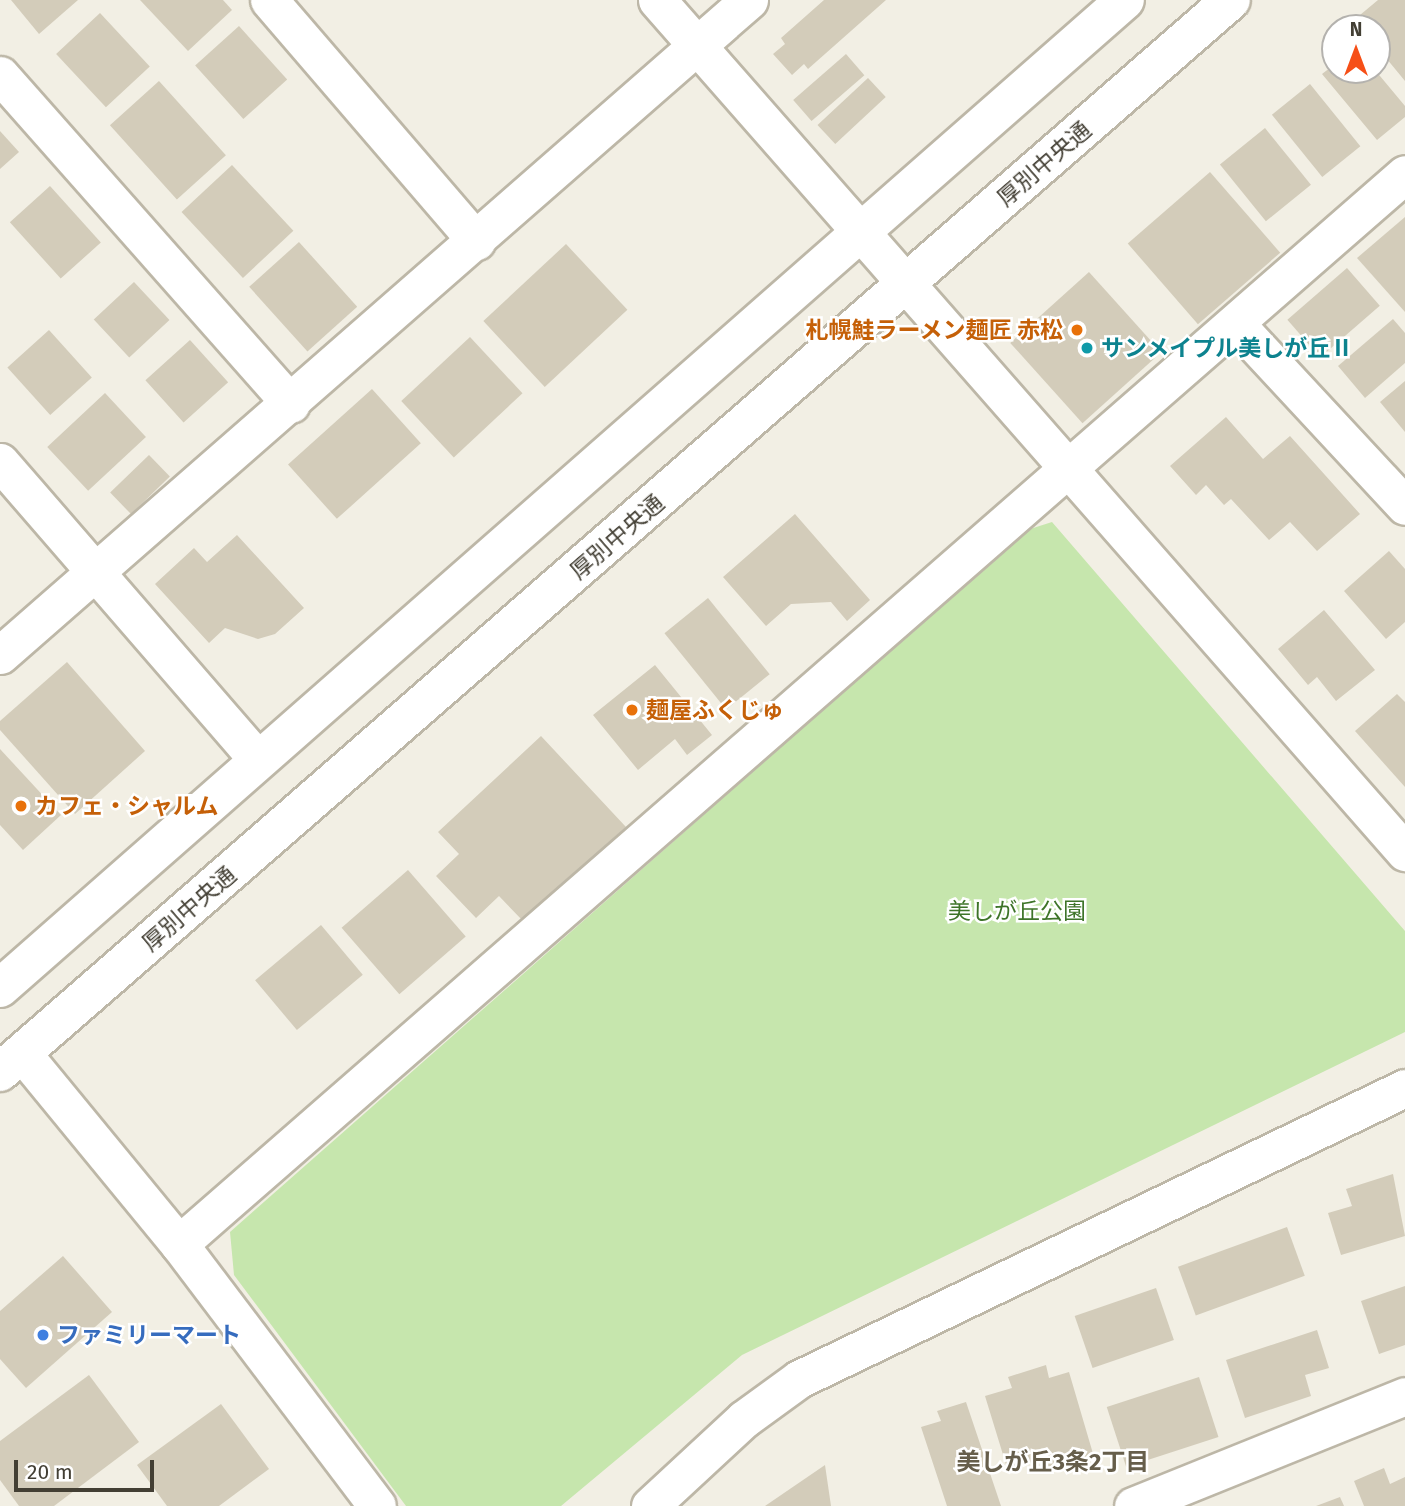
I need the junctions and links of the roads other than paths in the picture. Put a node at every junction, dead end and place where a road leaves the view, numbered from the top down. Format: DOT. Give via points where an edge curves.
graph roads {
  1 [pos="269,0"];
  2 [pos="657,0"];
  3 [pos="748,0"];
  4 [pos="1125,0"];
  5 [pos="1231,0"];
  6 [pos="697,46"];
  7 [pos="0,75"];
  8 [pos="1405,174"];
  9 [pos="862,228"];
  10 [pos="476,241"];
  11 [pos="905,286"];
  12 [pos="1236,324"];
  13 [pos="291,404"];
  14 [pos="0,461"];
  15 [pos="1070,469"];
  16 [pos="1405,506"];
  17 [pos="97,573"];
  18 [pos="0,655"];
  19 [pos="258,760"];
  20 [pos="1405,852"];
  21 [pos="0,988"];
  22 [pos="11,1062"];
  23 [pos="1405,1088"];
  24 [pos="179,1244"];
  25 [pos="1405,1395"];
  26 [pos="377,1506"];
  27 [pos="650,1506"];
  28 [pos="1133,1506"];
  1 -- 10 [label="street"];
  2 -- 6 [label="street"];
  3 -- 6 [label="street"];
  4 -- 9 [label="street"];
  5 -- 11 [label="street, 厚別中央通"];
  6 -- 9 [label="street"];
  6 -- 10 [label="street"];
  7 -- 13 [label="street"];
  8 -- 12 [label="street"];
  9 -- 11 [label="street"];
  9 -- 19 [label="street"];
  10 -- 13 [label="street"];
  11 -- 15 [label="street"];
  11 -- 22 [label="street, 厚別中央通"];
  12 -- 15 [label="street"];
  12 -- 16 [label="street"];
  13 -- 17 [label="street"];
  14 -- 17 [label="street"];
  15 -- 20 [label="street"];
  15 -- 24 [label="street"];
  17 -- 18 [label="street"];
  17 -- 19 [label="street"];
  19 -- 21 [label="street"];
  22 -- 24 [label="street"];
  23 -- 27 [label="street" via="799,1379 744,1419"];
  24 -- 26 [label="street"];
  25 -- 28 [label="street"];
}
